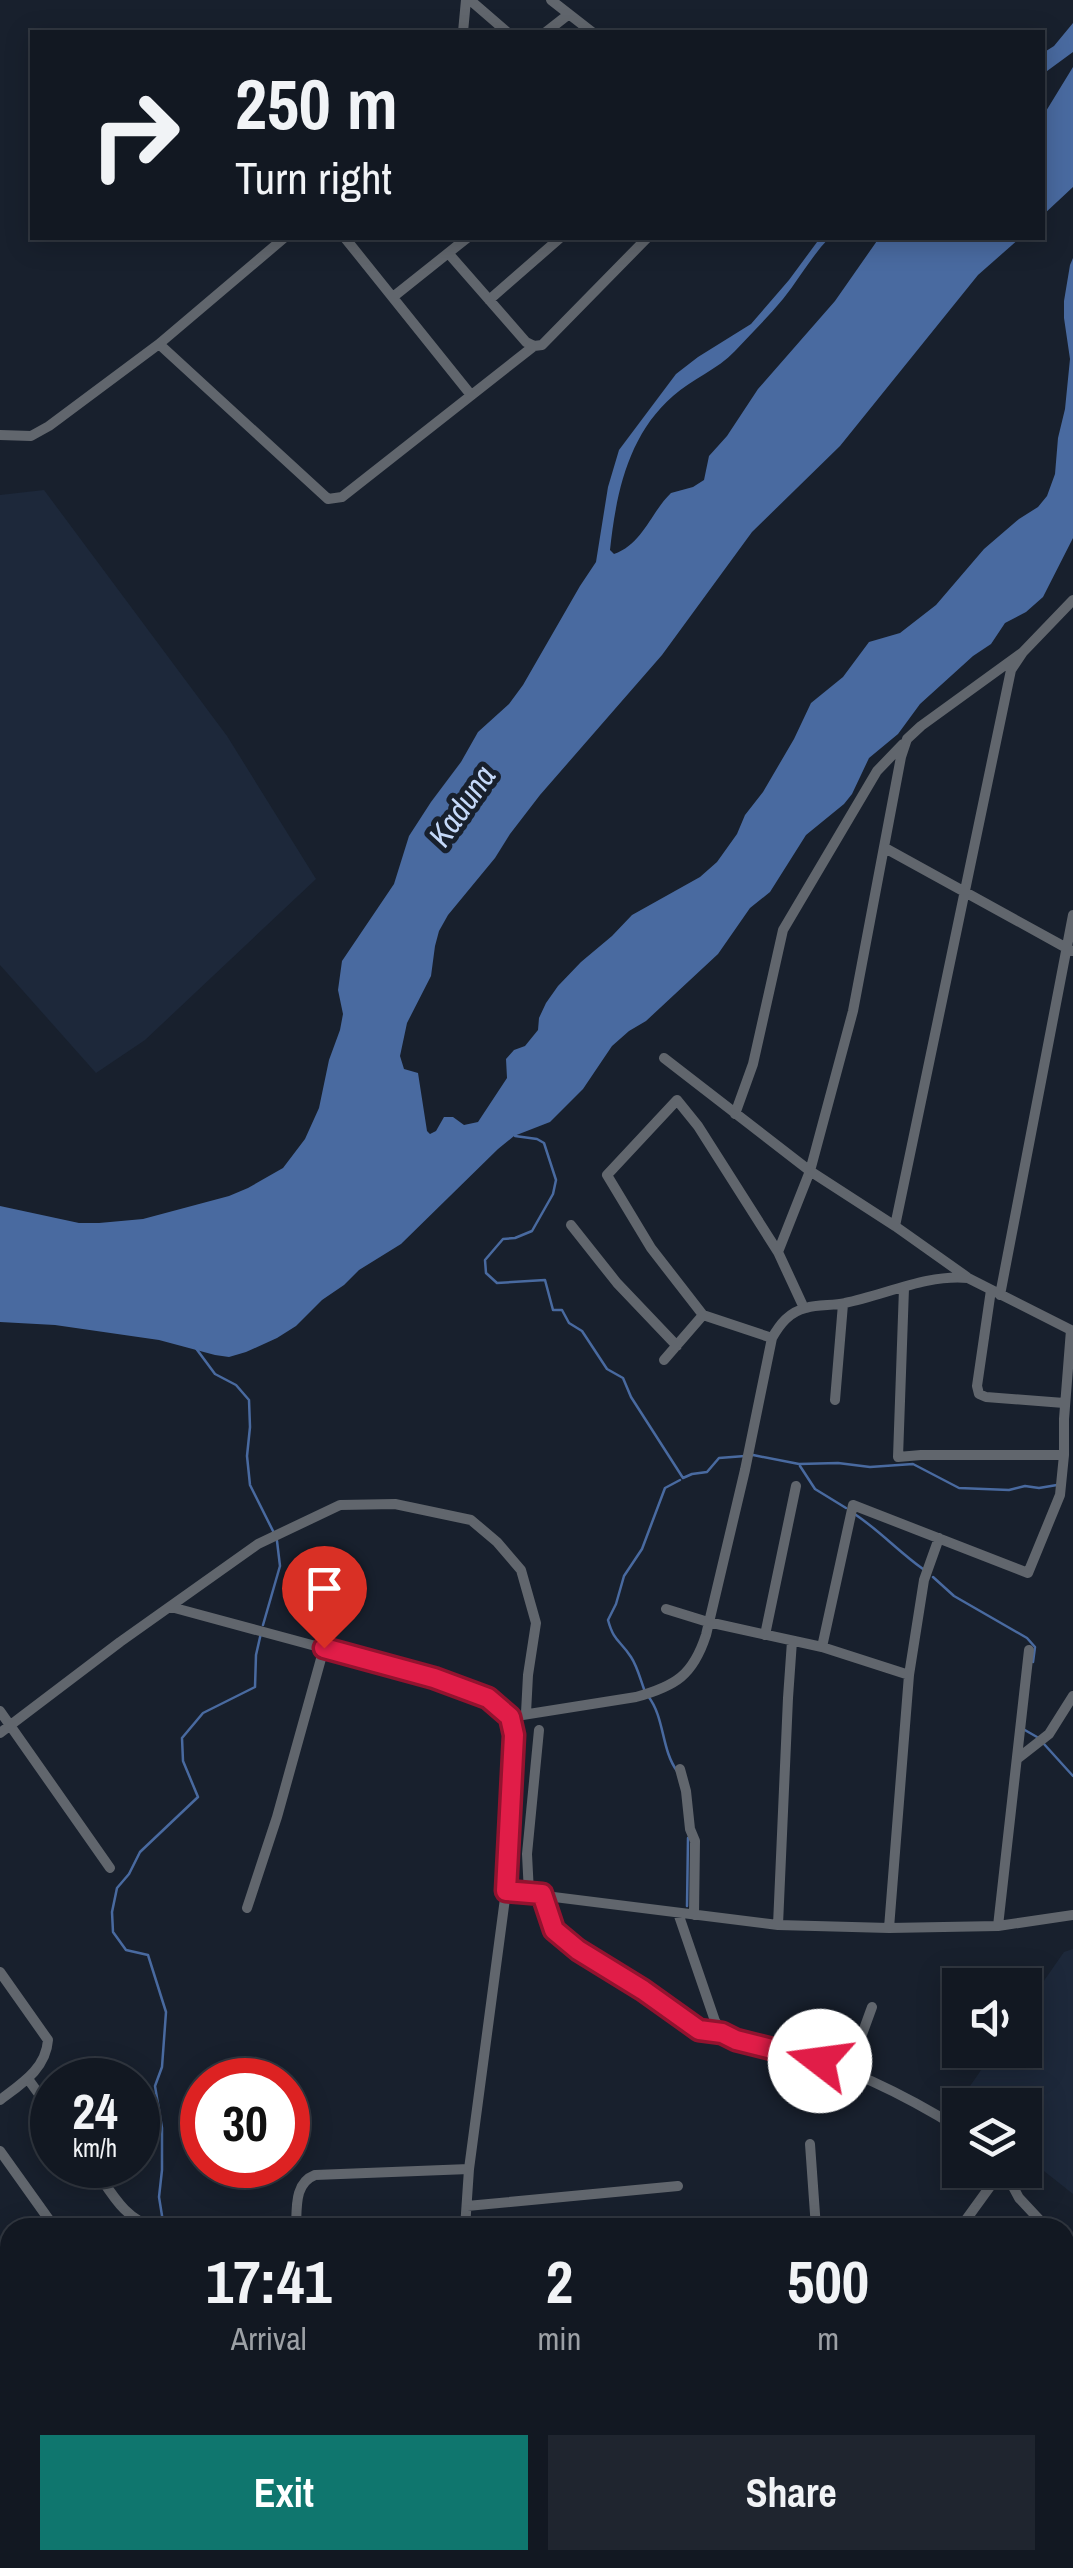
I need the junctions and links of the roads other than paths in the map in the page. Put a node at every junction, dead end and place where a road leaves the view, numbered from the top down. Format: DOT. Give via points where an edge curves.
graph roads {
  1 [pos="468,0"];
  2 [pos="552,0"];
  3 [pos="569,14"];
  4 [pos="463,30"];
  5 [pos="505,30"];
  6 [pos="549,30"];
  7 [pos="589,30"];
  8 [pos="282,240"];
  9 [pos="347,240"];
  10 [pos="466,240"];
  11 [pos="558,240"];
  12 [pos="645,240"];
  13 [pos="448,254"];
  14 [pos="392,297"];
  15 [pos="489,300"];
  16 [pos="159,344"];
  17 [pos="534,346"];
  18 [pos="471,395"];
  19 [pos="0,435"];
  20 [pos="1073,600"];
  21 [pos="1023,652"];
  22 [pos="907,740"];
  23 [pos="885,848"];
  24 [pos="965,891"];
  25 [pos="1073,915"];
  26 [pos="1070,950"];
  27 [pos="664,1058"];
  28 [pos="735,1114"];
  29 [pos="810,1171"];
  30 [pos="571,1224"];
  31 [pos="896,1226"];
  32 [pos="778,1252"];
  33 [pos="968,1278"];
  34 [pos="904,1288"];
  35 [pos="996,1292"];
  36 [pos="843,1304"];
  37 [pos="804,1308"];
  38 [pos="703,1315"];
  39 [pos="1072,1331"];
  40 [pos="772,1338"];
  41 [pos="676,1346"];
  42 [pos="664,1360"];
  43 [pos="835,1400"];
  44 [pos="1064,1403"];
  45 [pos="1068,1419"];
  46 [pos="1064,1455"];
  47 [pos="796,1486"];
  48 [pos="938,1538"];
  49 [pos="172,1607"];
  50 [pos="666,1609"];
  51 [pos="708,1622"];
  52 [pos="765,1635"];
  53 [pos="792,1641"];
  54 [pos="822,1647"];
  55 [pos="324,1648"];
  56 [pos="1029,1650"];
  57 [pos="909,1675"];
  58 [pos="1073,1696"];
  59 [pos="0,1711"];
  60 [pos="526,1713"];
  61 [pos="510,1717"];
  62 [pos="5,1729"];
  63 [pos="539,1730"];
  64 [pos="1017,1759"];
  65 [pos="680,1769"];
  66 [pos="110,1868"];
  67 [pos="506,1891"];
  68 [pos="529,1893"];
  69 [pos="542,1894"];
  70 [pos="247,1908"];
  71 [pos="678,1912"];
  72 [pos="694,1915"];
  73 [pos="1073,1915"];
  74 [pos="778,1926"];
  75 [pos="998,1926"];
  76 [pos="889,1928"];
  77 [pos="0,1972"];
  78 [pos="872,2008"];
  79 [pos="722,2033"];
  80 [pos="849,2070"];
  81 [pos="28,2079"];
  82 [pos="30,2082"];
  83 [pos="0,2099"];
  84 [pos="942,2119"];
  85 [pos="810,2144"];
  86 [pos="0,2150"];
  87 [pos="469,2169"];
  88 [pos="678,2186"];
  89 [pos="109,2188"];
  90 [pos="990,2188"];
  91 [pos="1013,2188"];
  92 [pos="466,2206"];
  93 [pos="48,2218"];
  94 [pos="131,2218"];
  95 [pos="297,2218"];
  96 [pos="465,2218"];
  97 [pos="815,2218"];
  98 [pos="967,2218"];
  99 [pos="1037,2218"];
  1 -- 4 [label="street"];
  1 -- 5 [label="street"];
  2 -- 3 [label="street"];
  3 -- 6 [label="street"];
  3 -- 7 [label="street"];
  8 -- 16 [label="street"];
  9 -- 14 [label="street"];
  10 -- 13 [label="street"];
  11 -- 15 [label="street"];
  12 -- 17 [label="street" via="542,346"];
  13 -- 14 [label="street"];
  13 -- 15 [label="street"];
  14 -- 18 [label="street"];
  15 -- 17 [label="street"];
  16 -- 18 [label="street" via="333,500"];
  16 -- 19 [label="street" via="49,426 31,436"];
  17 -- 18 [label="street"];
  20 -- 21 [label="street"];
  21 -- 22 [label="street"];
  21 -- 24 [label="street" via="1011,670"];
  22 -- 23 [label="street"];
  22 -- 28 [label="street" via="877,771 783,930"];
  23 -- 24 [label="street"];
  23 -- 29 [label="street" via="853,1011"];
  24 -- 26 [label="street"];
  24 -- 31 [label="street"];
  25 -- 26 [label="street"];
  26 -- 35 [label="street"];
  27 -- 28 [label="street"];
  28 -- 29 [label="street"];
  29 -- 31 [label="street"];
  29 -- 32 [label="street"];
  30 -- 41 [label="street"];
  31 -- 33 [label="street"];
  32 -- 37 [label="street"];
  32 -- 38 [label="street" via="678,1100 607,1174"];
  33 -- 34 [label="street"];
  33 -- 35 [label="street"];
  34 -- 36 [label="street"];
  34 -- 46 [label="street" via="898,1457"];
  35 -- 39 [label="street"];
  35 -- 44 [label="street" via="980,1394"];
  36 -- 37 [label="street"];
  36 -- 43 [label="street"];
  37 -- 40 [label="street" via="782,1320"];
  38 -- 40 [label="street"];
  38 -- 41 [label="street"];
  39 -- 44 [label="street"];
  40 -- 51 [label="street"];
  41 -- 42 [label="street"];
  44 -- 45 [label="street"];
  45 -- 46 [label="street"];
  46 -- 48 [label="street" via="1060,1496 1028,1572"];
  47 -- 52 [label="street"];
  48 -- 54 [label="street" via="853,1504"];
  48 -- 57 [label="street"];
  49 -- 55 [label="street"];
  49 -- 60 [label="street" via="258,1544 340,1505 396,1504 471,1520 521,1570 536,1623"];
  49 -- 62 [label="street"];
  50 -- 51 [label="street"];
  51 -- 52 [label="street"];
  51 -- 60 [label="street" via="687,1674 652,1692"];
  52 -- 53 [label="street"];
  53 -- 54 [label="street"];
  53 -- 74 [label="street"];
  54 -- 57 [label="street"];
  55 -- 61 [label="street" via="488,1698"];
  55 -- 70 [label="street"];
  56 -- 64 [label="street"];
  57 -- 76 [label="street"];
  58 -- 64 [label="street" via="1049,1734"];
  59 -- 62 [label="street"];
  60 -- 61 [label="street"];
  61 -- 67 [label="street"];
  62 -- 66 [label="street"];
  63 -- 68 [label="street"];
  64 -- 75 [label="street"];
  65 -- 72 [label="street" via="695,1841"];
  67 -- 68 [label="street"];
  67 -- 87 [label="street"];
  68 -- 69 [label="street"];
  69 -- 71 [label="street"];
  69 -- 79 [label="street" via="554,1930 578,1950 699,2030"];
  71 -- 72 [label="street"];
  71 -- 79 [label="street"];
  72 -- 74 [label="street"];
  73 -- 75 [label="street"];
  74 -- 76 [label="street"];
  75 -- 76 [label="street"];
  77 -- 81 [label="street" via="48,2040 48,2053"];
  78 -- 80 [label="street"];
  79 -- 80 [label="street"];
  80 -- 84 [label="street"];
  81 -- 82 [label="street"];
  81 -- 83 [label="street"];
  85 -- 97 [label="street"];
  86 -- 93 [label="street"];
  87 -- 92 [label="street"];
  87 -- 95 [label="street" via="315,2175 298,2192"];
  88 -- 92 [label="street"];
  89 -- 94 [label="street"];
  90 -- 98 [label="street"];
  91 -- 99 [label="street"];
  92 -- 96 [label="street"];
}
